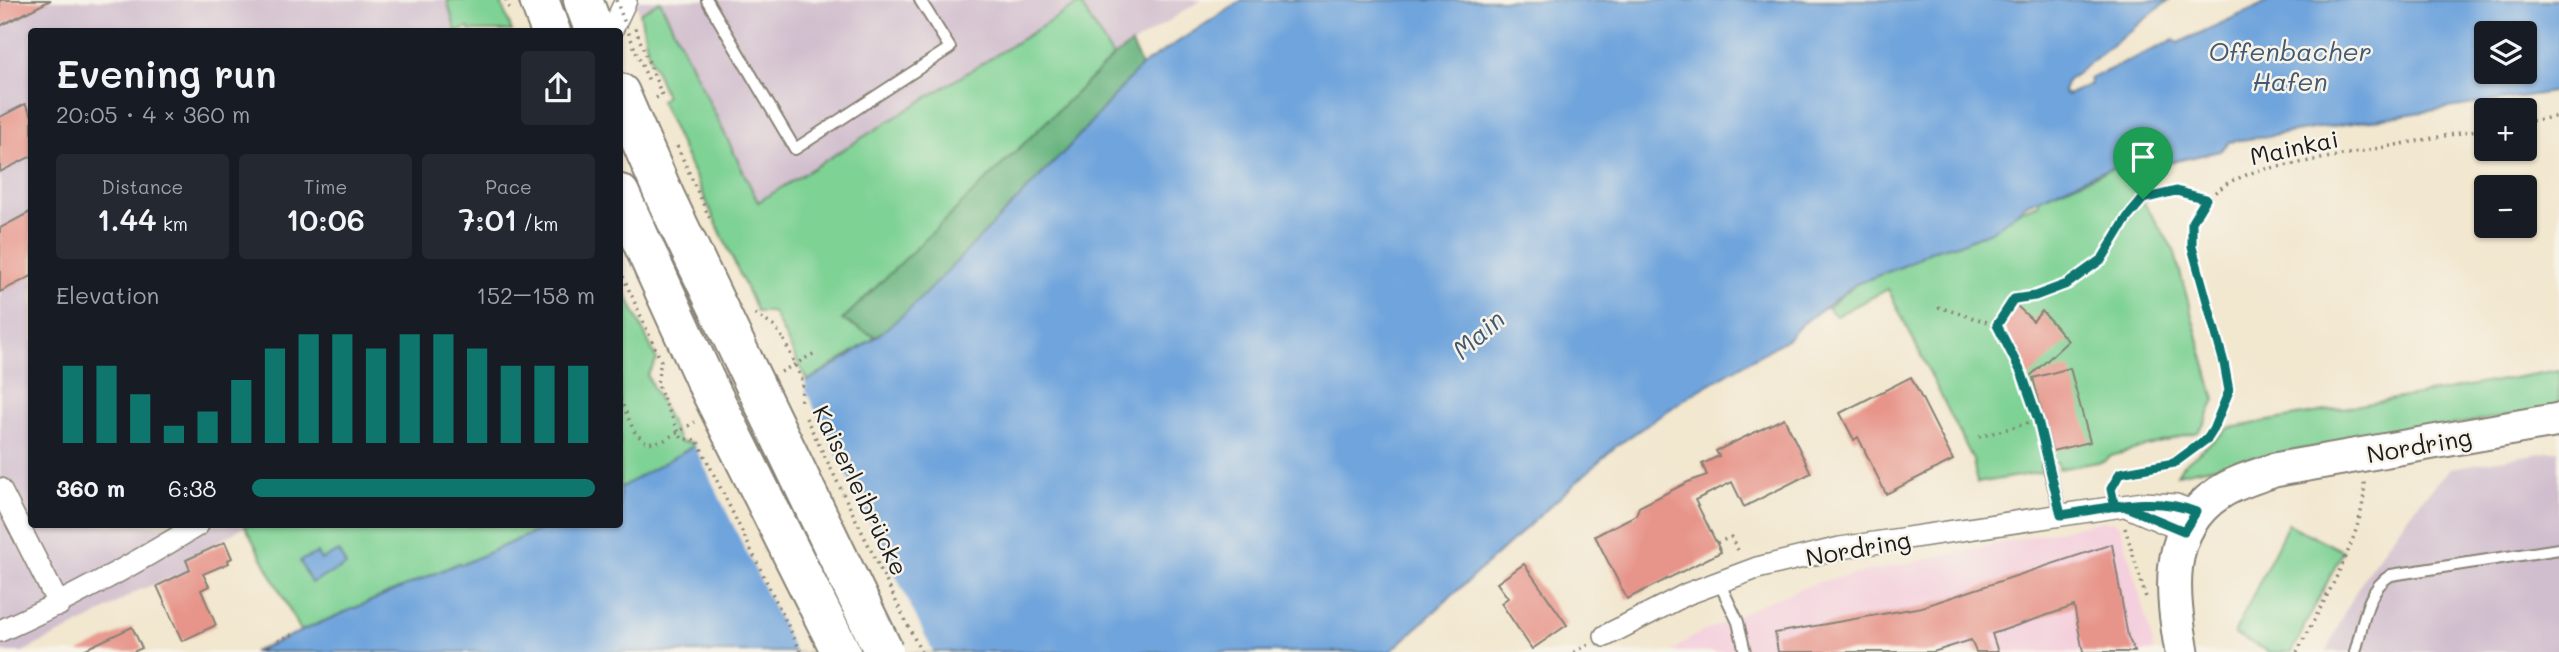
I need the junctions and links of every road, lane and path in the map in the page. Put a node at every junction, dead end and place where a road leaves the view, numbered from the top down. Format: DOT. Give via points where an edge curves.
graph roads {
  1 [pos="539,0"];
  2 [pos="626,0"];
  3 [pos="707,0"];
  4 [pos="920,0"];
  5 [pos="599,16"];
  6 [pos="550,28"];
  7 [pos="623,39"];
  8 [pos="644,53"];
  9 [pos="642,93"];
  10 [pos="2559,116"];
  11 [pos="2537,120"];
  12 [pos="2474,130"];
  13 [pos="673,135"];
  14 [pos="2206,199"];
  15 [pos="623,201"];
  16 [pos="712,222"];
  17 [pos="623,276"];
  18 [pos="750,303"];
  19 [pos="1938,307"];
  20 [pos="1997,325"];
  21 [pos="2038,420"];
  22 [pos="2559,420"];
  23 [pos="1979,437"];
  24 [pos="2049,464"];
  25 [pos="2364,480"];
  26 [pos="0,489"];
  27 [pos="2120,507"];
  28 [pos="2061,515"];
  29 [pos="2190,522"];
  30 [pos="193,528"];
  31 [pos="1717,543"];
  32 [pos="2559,549"];
  33 [pos="1749,571"];
  34 [pos="1719,582"];
  35 [pos="59,605"];
  36 [pos="2149,607"];
  37 [pos="0,631"];
  38 [pos="296,633"];
  39 [pos="1605,636"];
  40 [pos="278,640"];
  41 [pos="801,652"];
  42 [pos="841,652"];
  43 [pos="884,652"];
  44 [pos="921,652"];
  45 [pos="1745,652"];
  46 [pos="2182,652"];
  47 [pos="2297,652"];
  48 [pos="2355,652"];
  1 -- 6 [label="highway"];
  2 -- 5 [label="street"];
  3 -- 4 [label="lane" via="795,149 950,48"];
  7 -- 9 [label="path, bridge" via="636,52"];
  8 -- 9 [label="path" via="662,95"];
  9 -- 43 [label="highway, bridge" via="665,197"];
  10 -- 11 [label="path"];
  12 -- 14 [label="path, Mainkai" via="2256,171 2229,182"];
  13 -- 16 [label="path"];
  14 -- 20 [label="path" via="2176,191 2143,199 2102,259 2067,284 2014,299"];
  14 -- 27 [label="path" via="2192,222 2192,247 2229,391 2208,438 2174,463 2120,473 2111,489"];
  15 -- 42 [label="highway, bridge" via="704,378"];
  17 -- 41 [label="path, bridge" via="662,361 657,383 682,439 697,440"];
  18 -- 44 [label="path, Kaiserleibrücke, bridge" via="755,315 775,327 784,340 803,382 799,403"];
  19 -- 20 [label="path"];
  20 -- 21 [label="path" via="2022,374"];
  21 -- 23 [label="path"];
  21 -- 24 [label="path"];
  22 -- 29 [label="main road, Nordring" via="2274,470 2227,489"];
  24 -- 28 [label="lane"];
  25 -- 47 [label="path" via="2354,532"];
  26 -- 35 [label="street"];
  27 -- 28 [label="street, Nordring"];
  27 -- 29 [label="street, Nordring" via="2168,504"];
  27 -- 36 [label="path"];
  28 -- 33 [label="street, Nordring" via="1840,548"];
  29 -- 46 [label="main road" via="2175,568"];
  30 -- 35 [label="street"];
  31 -- 33 [label="path" via="1731,537"];
  32 -- 48 [label="lane" via="2391,575 2372,594"];
  33 -- 34 [label="street, Nordring"];
  34 -- 39 [label="street, Nordring"];
  34 -- 45 [label="lane" via="1738,622"];
  35 -- 37 [label="street"];
  38 -- 40 [label="path"];
}
